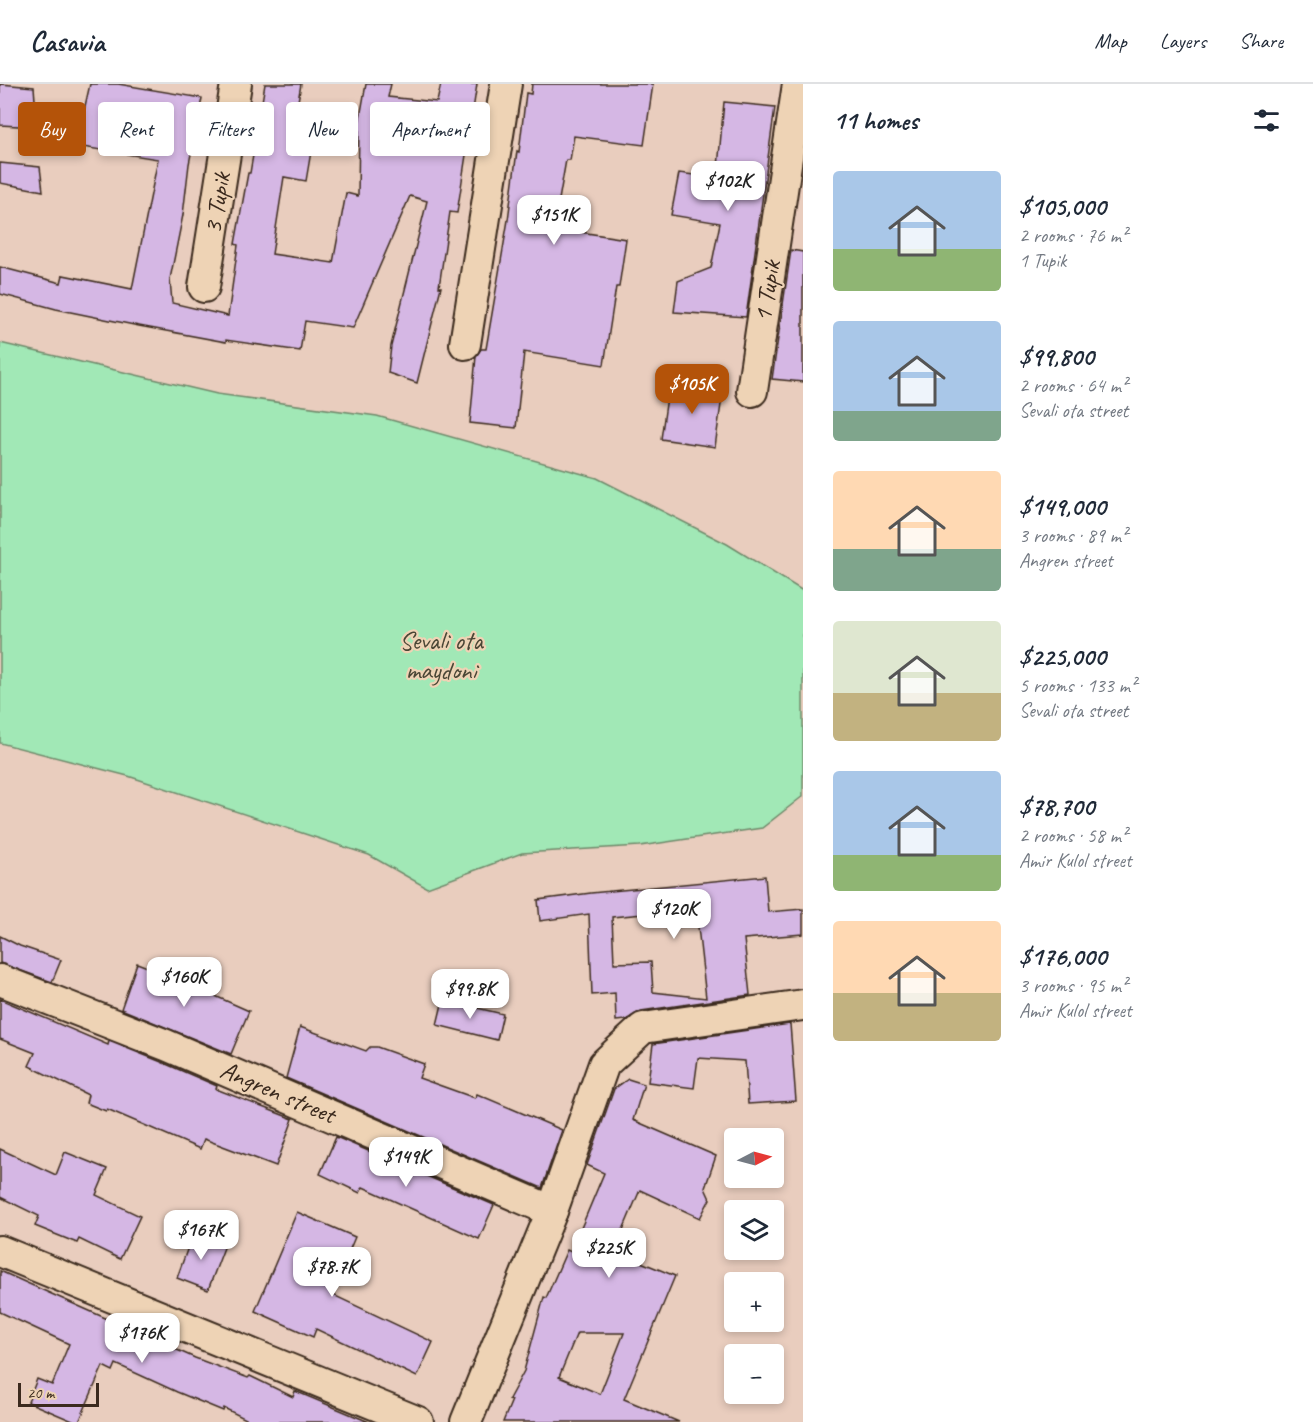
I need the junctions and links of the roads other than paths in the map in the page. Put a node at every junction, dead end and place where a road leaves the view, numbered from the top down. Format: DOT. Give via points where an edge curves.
graph roads {
  1 [pos="236,84"];
  2 [pos="506,84"];
  3 [pos="798,84"];
  4 [pos="204,287"];
  5 [pos="465,344"];
  6 [pos="752,391"];
  7 [pos="0,980"];
  8 [pos="803,1005"];
  9 [pos="552,1211"];
  10 [pos="0,1251"];
  11 [pos="418,1422"];
  12 [pos="466,1422"];
  1 -- 4 [label="street, 3 Tupik"];
  2 -- 5 [label="street"];
  3 -- 6 [label="street, 1 Tupik"];
  7 -- 9 [label="street, Angren street" via="166,1045"];
  8 -- 9 [label="street" via="643,1028 604,1064"];
  9 -- 12 [label="street"];
  10 -- 11 [label="street"];
}
